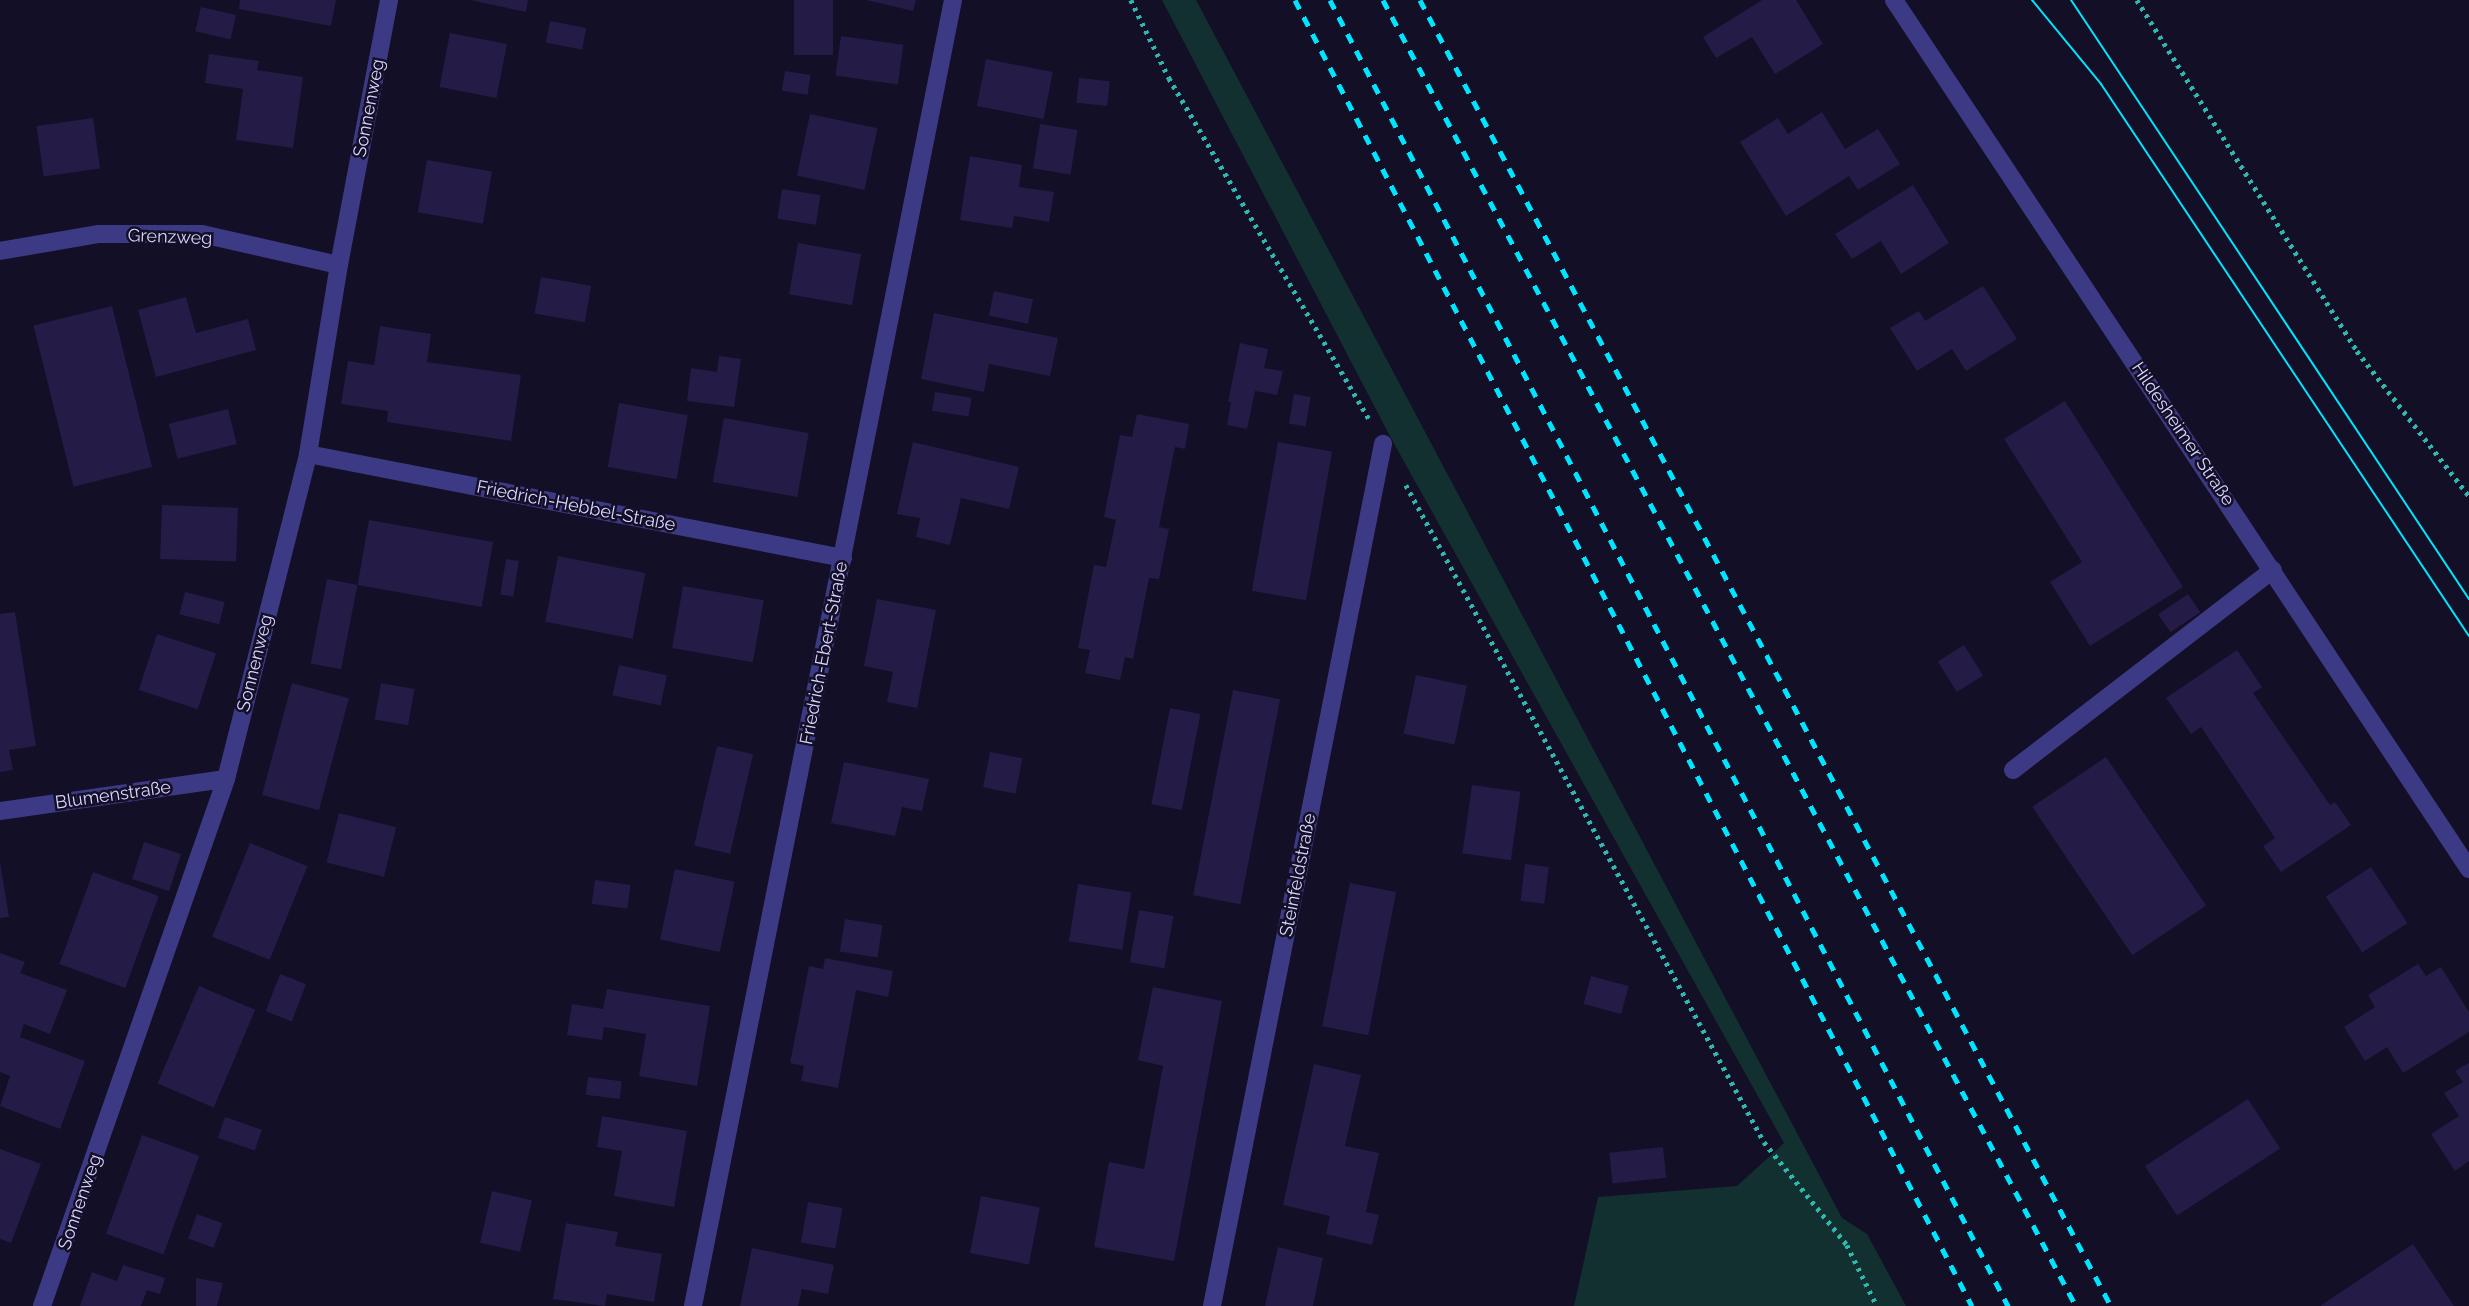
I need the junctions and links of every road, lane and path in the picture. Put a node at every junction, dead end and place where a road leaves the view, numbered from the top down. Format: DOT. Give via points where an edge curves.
graph roads {
  1 [pos="389,0"];
  2 [pos="953,0"];
  3 [pos="1131,0"];
  4 [pos="1894,0"];
  5 [pos="2137,0"];
  6 [pos="0,251"];
  7 [pos="339,265"];
  8 [pos="1383,444"];
  9 [pos="309,454"];
  10 [pos="2469,496"];
  11 [pos="843,558"];
  12 [pos="2273,570"];
  13 [pos="2013,770"];
  14 [pos="226,779"];
  15 [pos="0,811"];
  16 [pos="2469,869"];
  17 [pos="42,1306"];
  18 [pos="693,1306"];
  19 [pos="1212,1306"];
  20 [pos="1877,1306"];
  1 -- 7 [label="street, Sonnenweg"];
  2 -- 11 [label="street, Friedrich-Ebert-Straße"];
  3 -- 8 [label="path" via="1170,78"];
  4 -- 12 [label="street, Hildesheimer Straße"];
  5 -- 10 [label="path" via="2357,351"];
  6 -- 7 [label="street, Grenzweg" via="98,234 202,234"];
  7 -- 9 [label="street, Sonnenweg"];
  8 -- 19 [label="street, Steinfeldstraße"];
  8 -- 20 [label="path" via="1764,1142 1847,1245"];
  9 -- 11 [label="street, Friedrich-Hebbel-Straße"];
  9 -- 14 [label="street, Sonnenweg"];
  11 -- 18 [label="street, Friedrich-Ebert-Straße"];
  12 -- 13 [label="street"];
  12 -- 16 [label="street, Hildesheimer Straße"];
  14 -- 15 [label="street, Blumenstraße"];
  14 -- 17 [label="street, Sonnenweg"];
}
